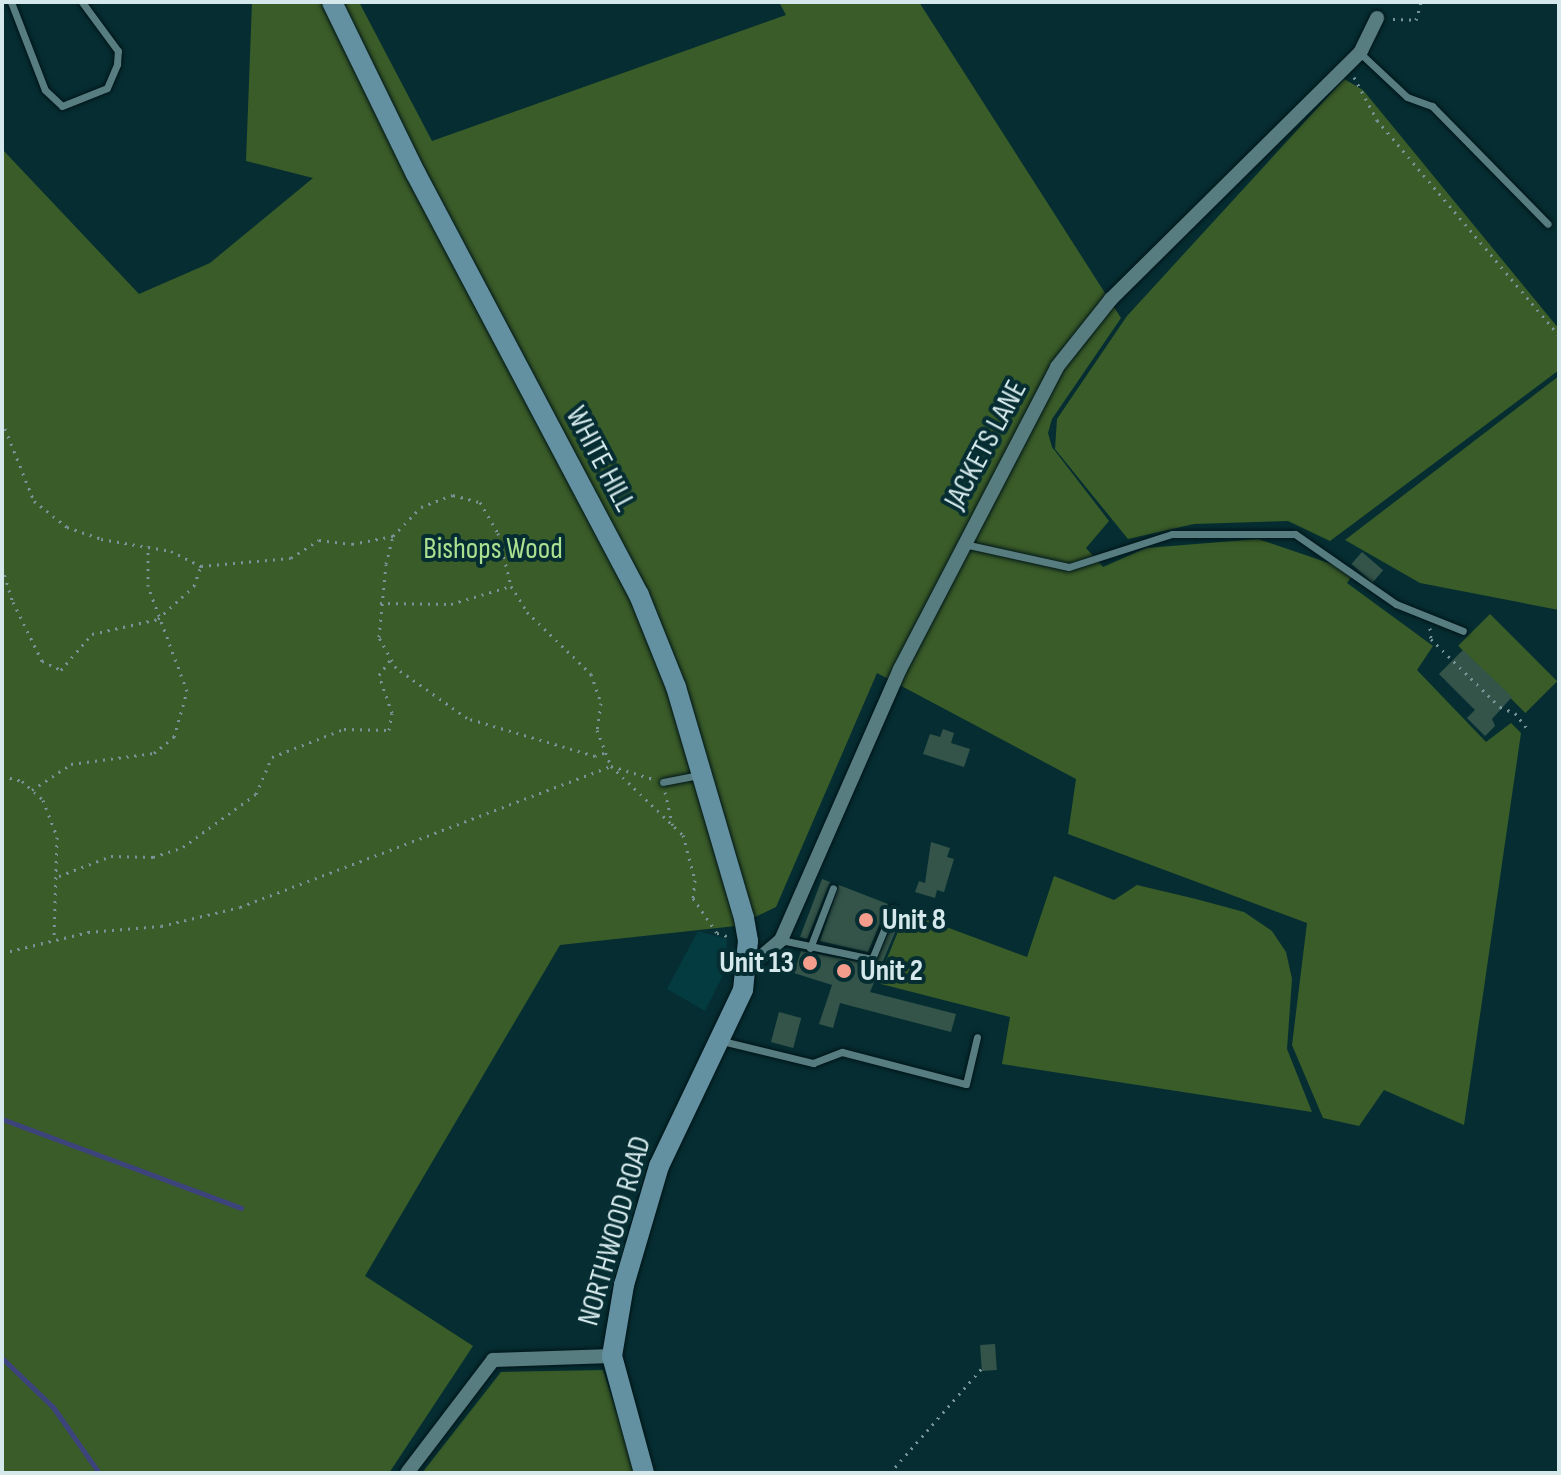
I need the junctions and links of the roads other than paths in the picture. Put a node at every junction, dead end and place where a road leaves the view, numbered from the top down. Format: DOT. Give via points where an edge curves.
graph roads {
  1 [pos="11,2"];
  2 [pos="82,2"];
  3 [pos="332,2"];
  4 [pos="1377,18"];
  5 [pos="1354,56"];
  6 [pos="1548,224"];
  7 [pos="964,544"];
  8 [pos="1463,631"];
  9 [pos="699,775"];
  10 [pos="663,782"];
  11 [pos="833,888"];
  12 [pos="893,908"];
  13 [pos="781,940"];
  14 [pos="810,948"];
  15 [pos="747,969"];
  16 [pos="977,1037"];
  17 [pos="716,1040"];
  18 [pos="612,1356"];
  19 [pos="407,1473"];
  20 [pos="644,1473"];
  1 -- 2 [label="lane" via="45,90 62,106 107,88 117,64 118,51"];
  3 -- 9 [label="street, WHITE HILL" via="416,174 639,595 676,687"];
  4 -- 5 [label="street, JACKETS LANE"];
  5 -- 6 [label="lane" via="1407,97 1432,106"];
  5 -- 7 [label="street, JACKETS LANE" via="1111,299 1057,367"];
  7 -- 8 [label="lane" via="1069,567 1172,534 1295,534 1324,549 1396,604"];
  7 -- 13 [label="street, JACKETS LANE" via="900,669"];
  9 -- 10 [label="lane"];
  9 -- 15 [label="street, WHITE HILL" via="747,935"];
  11 -- 14 [label="lane"];
  12 -- 14 [label="lane" via="872,959"];
  13 -- 14 [label="lane"];
  13 -- 15 [label="street, JACKETS LANE"];
  15 -- 17 [label="street, NORTHWOOD ROAD" via="743,990"];
  16 -- 17 [label="lane" via="966,1084 842,1052 813,1063"];
  17 -- 18 [label="street, NORTHWOOD ROAD" via="659,1166 624,1285"];
  18 -- 19 [label="street" via="493,1360"];
  18 -- 20 [label="street, NORTHWOOD ROAD"];
}
